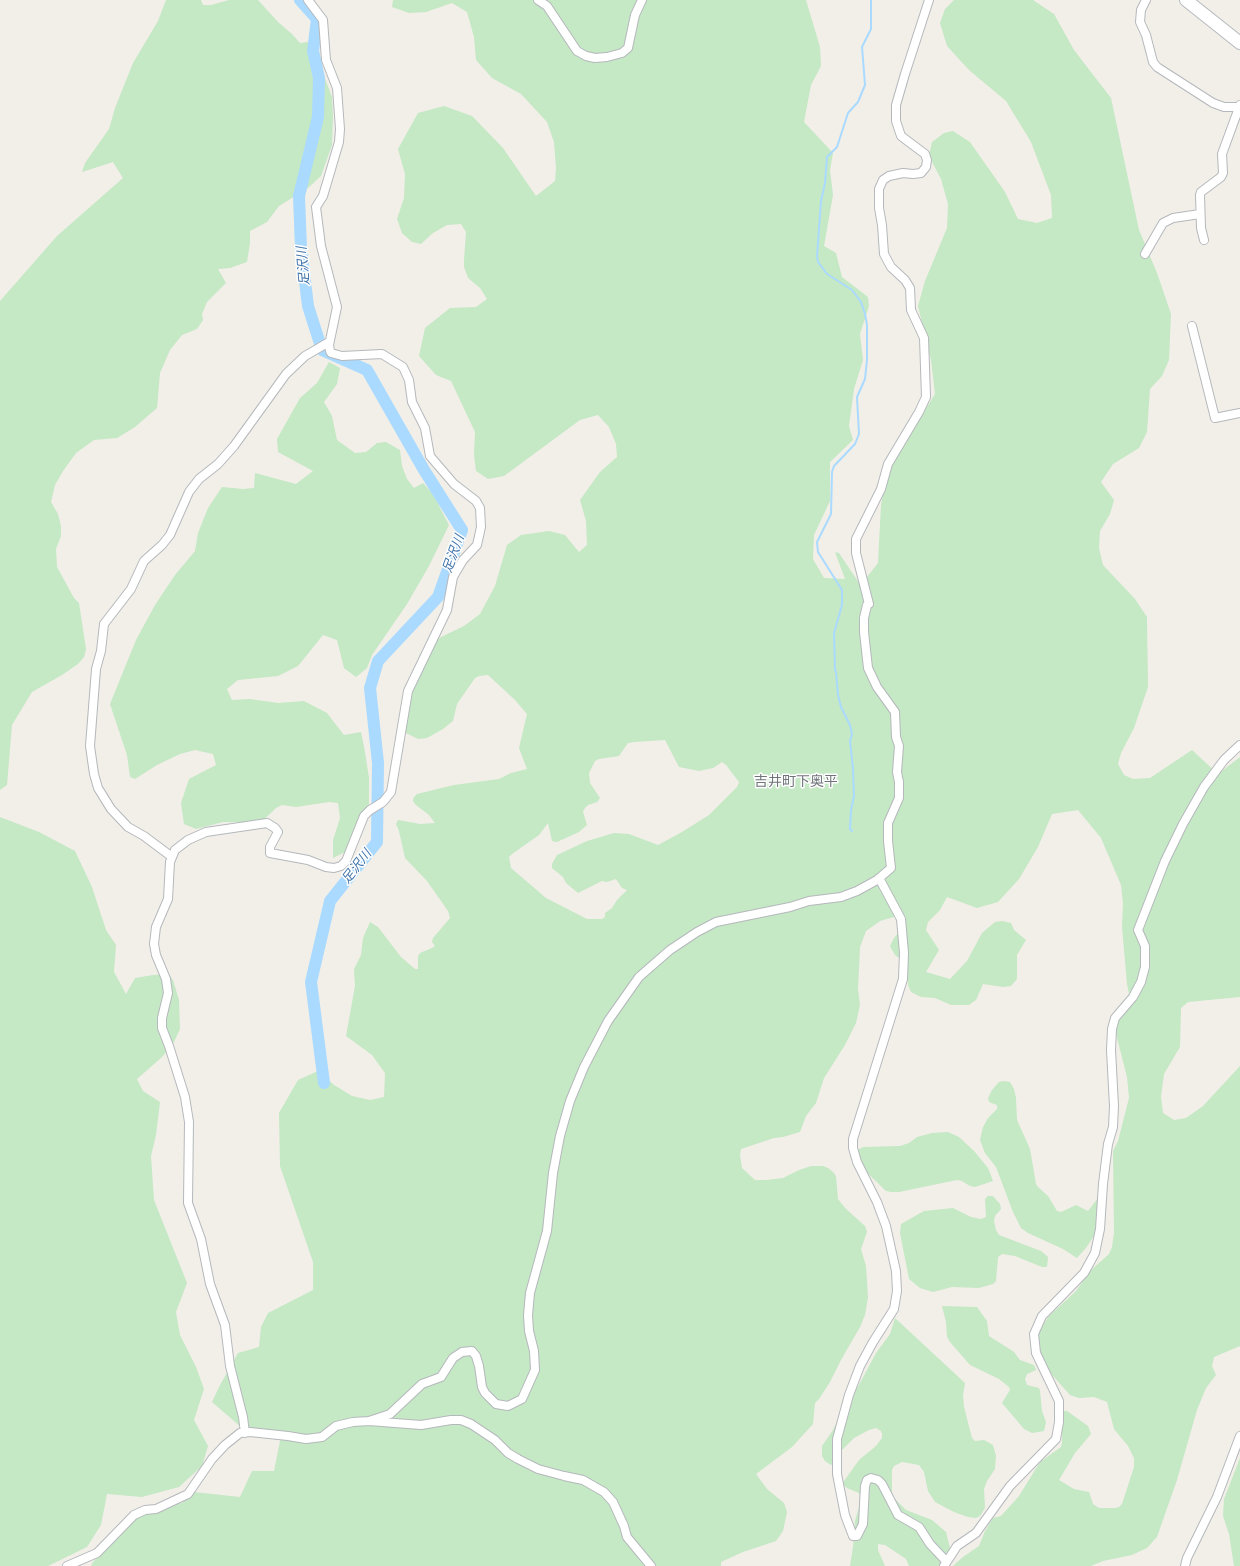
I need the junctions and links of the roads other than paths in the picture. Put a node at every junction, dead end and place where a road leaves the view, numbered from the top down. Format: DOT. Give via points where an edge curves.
graph roads {
  1 [pos="308,0"];
  2 [pos="538,0"];
  3 [pos="642,0"];
  4 [pos="929,0"];
  5 [pos="1146,0"];
  6 [pos="1186,0"];
  7 [pos="1240,42"];
  8 [pos="1239,106"];
  9 [pos="1200,214"];
  10 [pos="1204,240"];
  11 [pos="1145,254"];
  12 [pos="1192,326"];
  13 [pos="329,342"];
  14 [pos="1240,412"];
  15 [pos="1240,745"];
  16 [pos="172,857"];
  17 [pos="879,878"];
  18 [pos="368,1421"];
  19 [pos="245,1432"];
  20 [pos="1240,1436"];
  21 [pos="945,1564"];
  22 [pos="1187,1565"];
  23 [pos="67,1566"];
  24 [pos="651,1566"];
  1 -- 13 [label="street" via="323,20 326,60 337,88 340,129 339,142 323,196 316,207 321,246 337,307"];
  2 -- 3 [label="street" via="547,6 577,51 595,58 622,53 628,48 635,15"];
  4 -- 17 [label="street" via="896,105 896,121 901,136 926,154 928,160 921,173 889,176 883,180 879,189 884,254 891,267 910,288 911,310 924,338 926,397 888,464 881,488 856,539 856,553 869,604 864,618 868,668 877,687 895,712 899,746 899,798 888,823 891,868"];
  5 -- 8 [label="street" via="1141,10 1140,22 1157,67 1213,103 1224,107"];
  6 -- 7 [label="main road"];
  8 -- 9 [label="street" via="1222,154 1223,173 1201,192"];
  9 -- 10 [label="street"];
  9 -- 11 [label="street" via="1173,218 1163,223"];
  12 -- 14 [label="street" via="1215,418"];
  13 -- 16 [label="street" via="305,356 286,374 234,446 218,464 199,479 189,492 170,535 144,561 131,589 104,624 96,669 90,746 98,788 110,809"];
  13 -- 16 [label="street" via="331,353 342,356 382,354 403,367 409,380 412,402 426,428 430,456 454,484 476,501 480,508 481,527 477,545 463,560 453,577 447,610 408,690 390,792 383,802 364,816 342,866 326,867 308,860 270,853 270,847 278,832 268,823 206,832 188,840 175,850"];
  15 -- 21 [label="street" via="1224,760 1204,787 1183,824 1138,930 1145,946 1145,967 1141,982 1133,997 1115,1018 1112,1029 1113,1127 1108,1144 1100,1229 1095,1253 1084,1273 1042,1316 1034,1334 1036,1353 1059,1401 1056,1439 1010,1486 976,1533 956,1546"];
  16 -- 19 [label="street" via="168,899 156,927 154,944 168,993 162,1028 185,1097 189,1122 188,1202 201,1239 210,1284 225,1325 230,1366"];
  17 -- 18 [label="street" via="841,897 809,901 716,922 670,950 639,977 608,1021 584,1067 570,1101 560,1136 546,1231 530,1293 528,1315 535,1370 522,1399 508,1406 496,1404 485,1394 482,1387 480,1366 476,1356 472,1351 462,1352 453,1358 442,1377 422,1384 390,1414"];
  17 -- 21 [label="street" via="901,919 903,979 853,1139 853,1148 886,1226 896,1271 897,1291 894,1309 860,1366 849,1395 837,1439 837,1474 853,1536 856,1536 864,1524 867,1480 878,1480 898,1515 919,1527"];
  18 -- 19 [label="street" via="336,1426 322,1437 306,1439"];
  18 -- 24 [label="street" via="421,1425 461,1420 495,1440 508,1453 538,1469 583,1480 604,1492 613,1502 627,1537"];
  19 -- 23 [label="street" via="225,1445 188,1494 156,1509 134,1515 97,1553"];
  20 -- 22 [label="street"];
}
